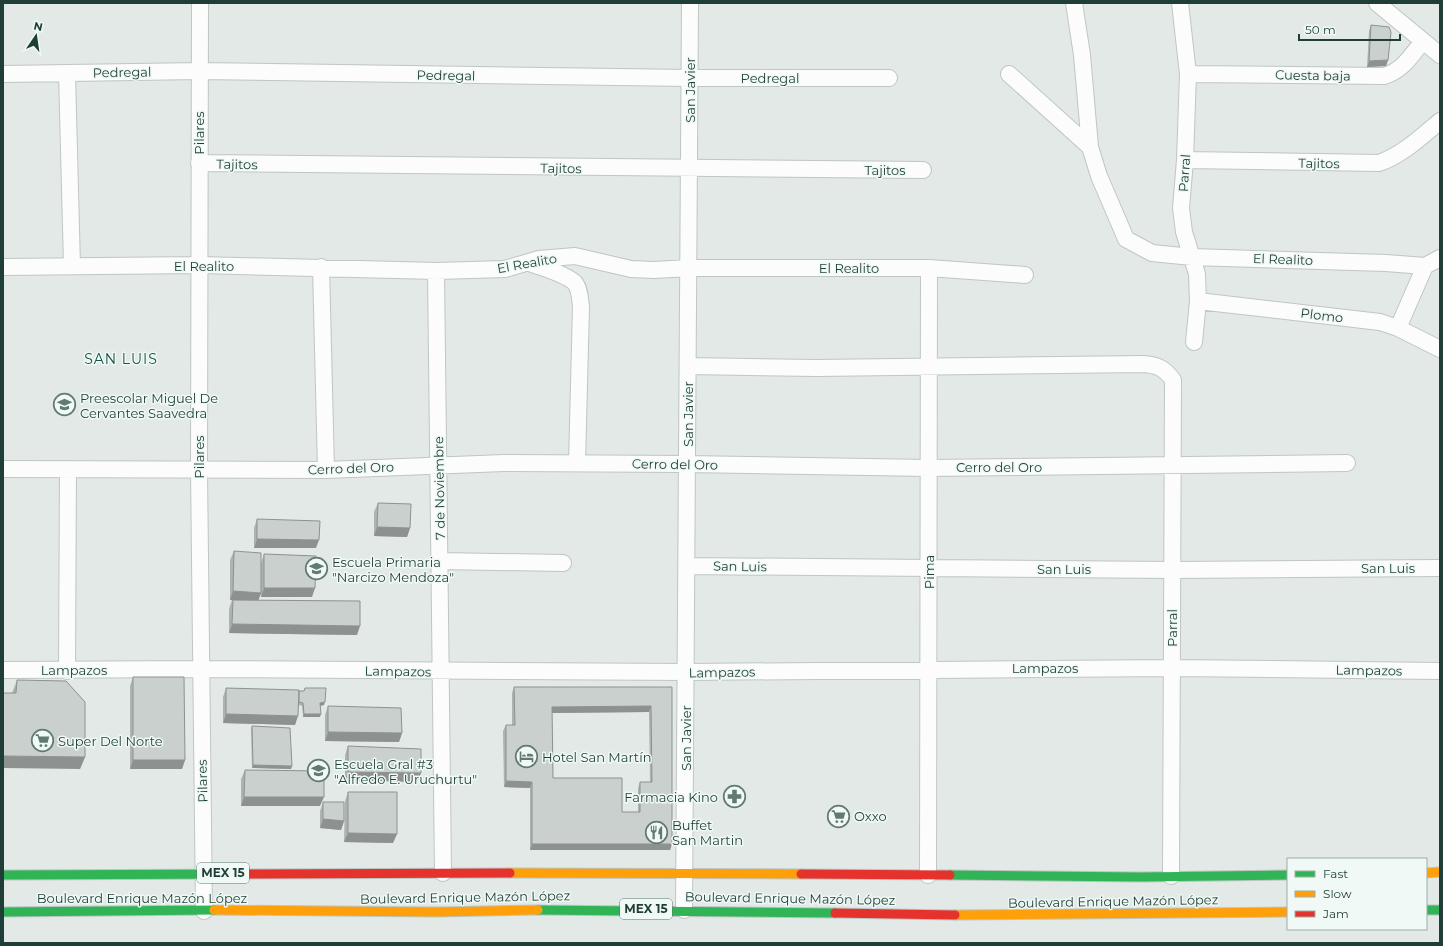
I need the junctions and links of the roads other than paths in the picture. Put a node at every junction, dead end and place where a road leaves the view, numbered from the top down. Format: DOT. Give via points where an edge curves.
graph roads {
  1 [pos="200,3"];
  2 [pos="690,3"];
  3 [pos="1074,3"];
  4 [pos="1180,3"];
  5 [pos="1377,3"];
  6 [pos="1423,41"];
  7 [pos="1440,55"];
  8 [pos="199,71"];
  9 [pos="67,73"];
  10 [pos="3,74"];
  11 [pos="1009,74"];
  12 [pos="1188,74"];
  13 [pos="690,78"];
  14 [pos="889,78"];
  15 [pos="1440,121"];
  16 [pos="1090,147"];
  17 [pos="1185,160"];
  18 [pos="199,163"];
  19 [pos="689,169"];
  20 [pos="923,170"];
  21 [pos="1192,257"];
  22 [pos="1440,258"];
  23 [pos="529,263"];
  24 [pos="200,265"];
  25 [pos="72,266"];
  26 [pos="1425,266"];
  27 [pos="3,267"];
  28 [pos="321,267"];
  29 [pos="689,268"];
  30 [pos="929,268"];
  31 [pos="436,271"];
  32 [pos="1025,275"];
  33 [pos="1198,301"];
  34 [pos="1398,328"];
  35 [pos="1194,342"];
  36 [pos="1440,349"];
  37 [pos="688,366"];
  38 [pos="929,366"];
  39 [pos="577,463"];
  40 [pos="1347,463"];
  41 [pos="687,464"];
  42 [pos="438,465"];
  43 [pos="1173,466"];
  44 [pos="928,468"];
  45 [pos="3,469"];
  46 [pos="68,469"];
  47 [pos="199,470"];
  48 [pos="326,470"];
  49 [pos="440,561"];
  50 [pos="563,563"];
  51 [pos="687,566"];
  52 [pos="930,568"];
  53 [pos="1440,568"];
  54 [pos="1173,570"];
  55 [pos="1172,668"];
  56 [pos="200,669"];
  57 [pos="928,669"];
  58 [pos="3,670"];
  59 [pos="67,671"];
  60 [pos="442,671"];
  61 [pos="1440,671"];
  62 [pos="686,672"];
  63 [pos="1440,872"];
  64 [pos="204,873"];
  65 [pos="443,873"];
  66 [pos="685,873"];
  67 [pos="1427,873"];
  68 [pos="3,875"];
  69 [pos="928,875"];
  70 [pos="1287,875"];
  71 [pos="1171,876"];
  72 [pos="684,910"];
  73 [pos="1427,910"];
  74 [pos="1440,910"];
  75 [pos="204,911"];
  76 [pos="3,912"];
  77 [pos="1287,912"];
  1 -- 8 [label="street, Pilares"];
  2 -- 13 [label="street, San Javier"];
  3 -- 16 [label="street" via="1082,55"];
  4 -- 12 [label="street, Parral"];
  5 -- 6 [label="street"];
  6 -- 7 [label="street"];
  6 -- 12 [label="street, Cuesta baja" via="1402,67 1395,73 1384,76"];
  8 -- 9 [label="street, Pedregal"];
  8 -- 13 [label="street, Pedregal"];
  8 -- 18 [label="street, Pilares"];
  9 -- 10 [label="street, Pedregal"];
  9 -- 25 [label="street"];
  11 -- 16 [label="street"];
  12 -- 17 [label="street, Parral"];
  13 -- 14 [label="street, Pedregal"];
  13 -- 19 [label="street, San Javier"];
  15 -- 17 [label="street, Tajitos" via="1404,150 1379,163"];
  16 -- 21 [label="street, El Realito" via="1099,176 1126,239 1152,253"];
  17 -- 21 [label="street, Parral" via="1181,208 1184,232"];
  18 -- 19 [label="street, Tajitos"];
  18 -- 24 [label="street, Pilares"];
  19 -- 20 [label="street, Tajitos"];
  19 -- 29 [label="street, San Javier"];
  21 -- 26 [label="street, El Realito"];
  21 -- 33 [label="street, Parral"];
  22 -- 26 [label="street"];
  23 -- 29 [label="street, El Realito" via="555,256 575,256 631,268"];
  23 -- 31 [label="street, El Realito" via="505,269"];
  23 -- 39 [label="street" via="568,278 576,284 579,292 581,307"];
  24 -- 25 [label="street, El Realito"];
  24 -- 28 [label="street, El Realito"];
  24 -- 47 [label="street, Pilares"];
  25 -- 27 [label="street, El Realito"];
  26 -- 34 [label="street"];
  28 -- 31 [label="street, El Realito"];
  28 -- 48 [label="street"];
  29 -- 30 [label="street, El Realito"];
  29 -- 37 [label="street, San Javier"];
  30 -- 32 [label="street, El Realito"];
  30 -- 38 [label="street, Pima"];
  31 -- 42 [label="street, 7 de Noviembre"];
  33 -- 34 [label="street, Plomo" via="1380,322"];
  33 -- 35 [label="street, Parral"];
  34 -- 36 [label="street, Plomo"];
  37 -- 38 [label="street"];
  37 -- 41 [label="street, San Javier"];
  38 -- 43 [label="street, Parral" via="1156,364 1167,371 1173,380"];
  38 -- 44 [label="street, Pima"];
  39 -- 41 [label="street, Cerro del Oro"];
  39 -- 42 [label="street, Cerro del Oro"];
  40 -- 43 [label="street, Cerro del Oro"];
  41 -- 44 [label="street, Cerro del Oro"];
  41 -- 51 [label="street, San Javier"];
  42 -- 48 [label="street, Cerro del Oro"];
  42 -- 49 [label="street, 7 de Noviembre"];
  43 -- 44 [label="street, Cerro del Oro"];
  43 -- 54 [label="street, Parral"];
  44 -- 52 [label="street, Pima"];
  45 -- 46 [label="street, Cerro del Oro"];
  46 -- 47 [label="street, Cerro del Oro"];
  46 -- 59 [label="street"];
  47 -- 48 [label="street, Cerro del Oro"];
  47 -- 56 [label="street, Pilares"];
  49 -- 50 [label="street"];
  49 -- 60 [label="street, 7 de Noviembre"];
  51 -- 52 [label="street, San Luis"];
  51 -- 62 [label="street, San Javier"];
  52 -- 54 [label="street, San Luis"];
  52 -- 57 [label="street, Pima"];
  53 -- 54 [label="street, San Luis"];
  54 -- 55 [label="street, Parral"];
  55 -- 57 [label="street, Lampazos"];
  55 -- 61 [label="street, Lampazos"];
  55 -- 71 [label="street, Parral"];
  56 -- 59 [label="street, Lampazos"];
  56 -- 60 [label="street, Lampazos"];
  56 -- 64 [label="street, Pilares"];
  57 -- 62 [label="street, Lampazos"];
  57 -- 69 [label="street, Pima"];
  58 -- 59 [label="street, Lampazos"];
  60 -- 62 [label="street, Lampazos"];
  60 -- 65 [label="street, 7 de Noviembre"];
  62 -- 66 [label="street, San Javier"];
  63 -- 67 [label="main road"];
  64 -- 65 [label="main road, Boulevard Enrique Mazón López / MEX 15"];
  64 -- 68 [label="main road, Boulevard Enrique Mazón López / MEX 15"];
  64 -- 75 [label="street, Pilares"];
  65 -- 66 [label="main road, Boulevard Enrique Mazón López / MEX 15"];
  66 -- 69 [label="main road, Boulevard Enrique Mazón López / MEX 15"];
  66 -- 72 [label="street, San Javier"];
  69 -- 71 [label="main road, Boulevard Enrique Mazón López / MEX 15"];
  70 -- 71 [label="main road, Boulevard Enrique Mazón López / MEX 15"];
  72 -- 75 [label="main road, Boulevard Enrique Mazón López / MEX 15"];
  72 -- 77 [label="main road, Boulevard Enrique Mazón López / MEX 15" via="963,914"];
  73 -- 74 [label="main road"];
  75 -- 76 [label="main road, Boulevard Enrique Mazón López / MEX 15"];
}
